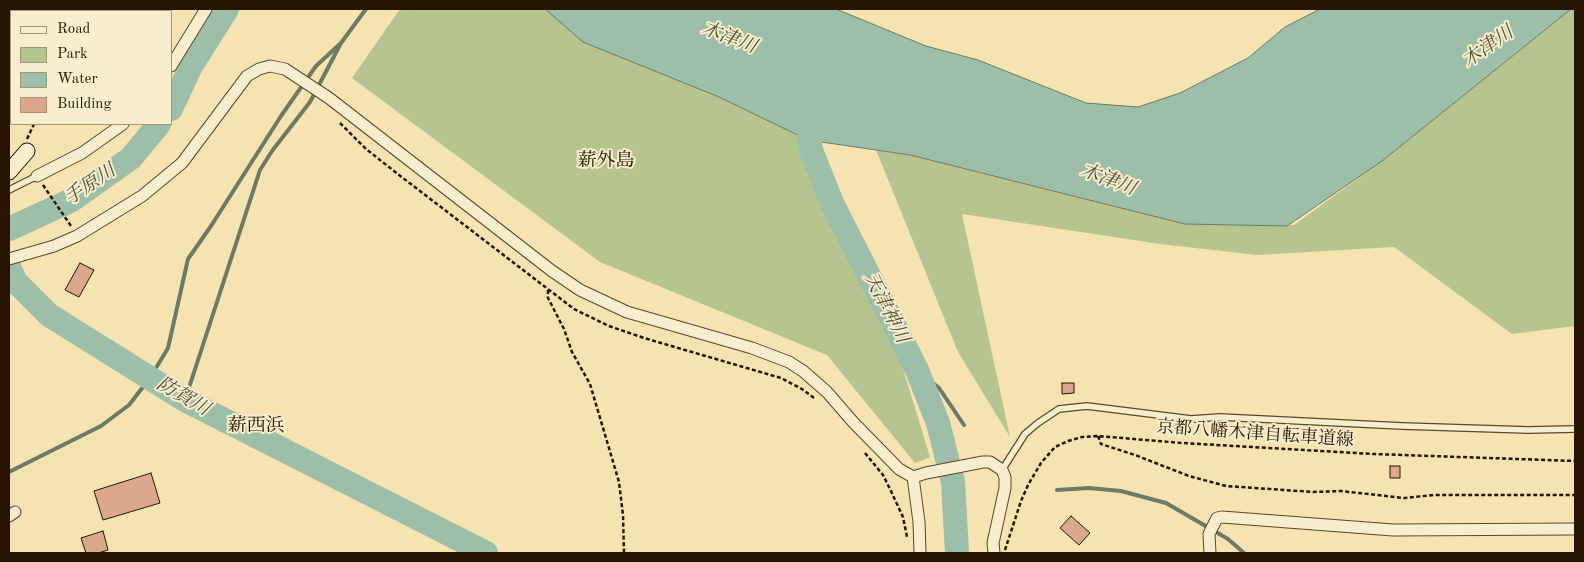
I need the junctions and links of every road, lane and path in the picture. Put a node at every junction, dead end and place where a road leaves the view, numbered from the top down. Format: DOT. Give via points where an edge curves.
graph roads {
  1 [pos="206,9"];
  2 [pos="172,64"];
  3 [pos="122,125"];
  4 [pos="27,151"];
  5 [pos="9,172"];
  6 [pos="37,176"];
  7 [pos="9,190"];
  8 [pos="78,236"];
  9 [pos="9,259"];
  10 [pos="548,290"];
  11 [pos="1575,429"];
  12 [pos="1098,436"];
  13 [pos="1575,461"];
  14 [pos="1002,470"];
  15 [pos="913,478"];
  16 [pos="1575,495"];
  17 [pos="1575,529"];
  18 [pos="624,553"];
  19 [pos="920,553"];
  20 [pos="994,553"];
  21 [pos="1004,553"];
  22 [pos="1210,553"];
  1 -- 2 [label="street"];
  3 -- 6 [label="street" via="82,153"];
  4 -- 5 [label="main road"];
  6 -- 7 [label="lane"];
  6 -- 8 [label="path"];
  8 -- 9 [label="street"];
  8 -- 15 [label="street" via="142,196 182,163 247,76 270,66 285,69 329,98 580,290 627,312 752,348 796,366 827,392 899,469"];
  10 -- 18 [label="path" via="548,298 572,352 590,384 619,482"];
  11 -- 14 [label="lane" via="1528,430 1220,417 1191,419 1087,406 1059,409 1038,423 1025,434"];
  12 -- 13 [label="path, 京都八幡木津自転車道線" via="1374,454"];
  12 -- 16 [label="path" via="1101,444 1226,486 1341,491 1388,498"];
  12 -- 21 [label="path, 京都八幡木津自転車道線" via="1068,440 1054,447 1040,463 1020,501"];
  14 -- 15 [label="street" via="990,462 975,463"];
  14 -- 20 [label="street" via="1005,488 993,543"];
  15 -- 19 [label="street"];
  17 -- 22 [label="street" via="1393,530 1222,517 1217,518 1209,534"];
}
